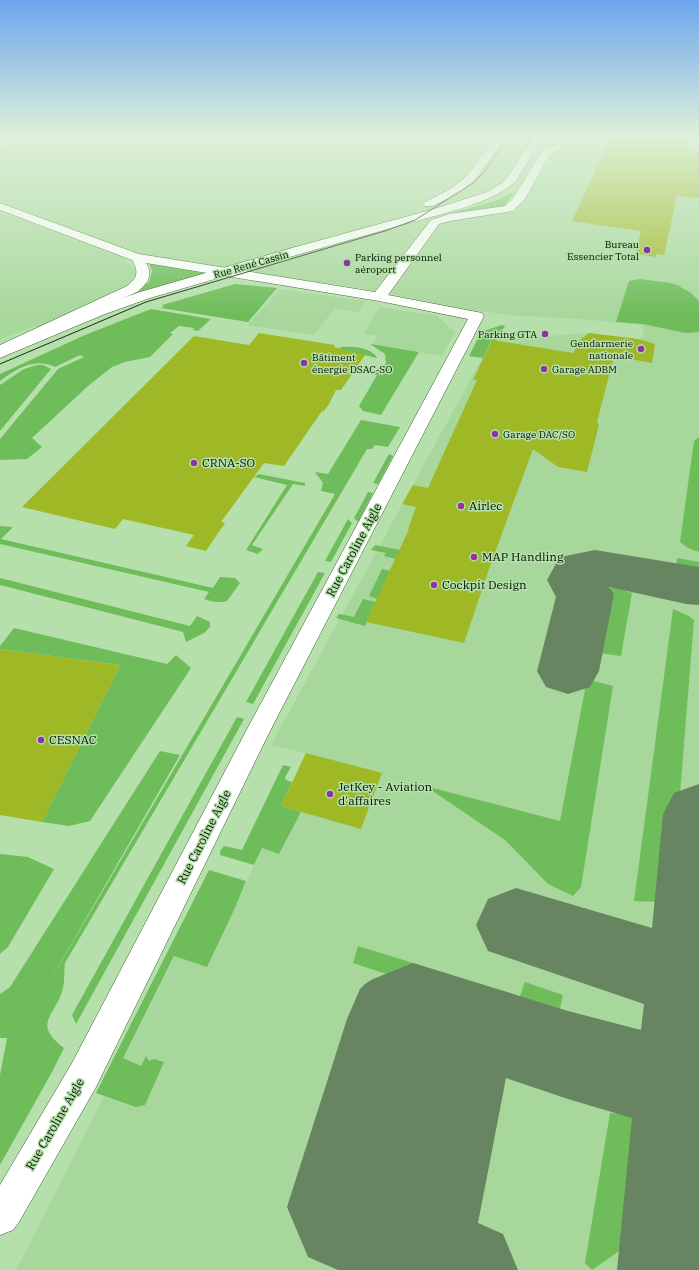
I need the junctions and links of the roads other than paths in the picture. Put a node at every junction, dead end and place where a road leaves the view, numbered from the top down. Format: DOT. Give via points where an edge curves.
graph roads {
  1 [pos="444,196"];
  2 [pos="483,196"];
  3 [pos="521,196"];
  4 [pos="0,206"];
  5 [pos="296,251"];
  6 [pos="136,256"];
  7 [pos="222,272"];
  8 [pos="380,296"];
  9 [pos="0,352"];
  10 [pos="0,1217"];
  1 -- 5 [label="street" via="387,222"];
  2 -- 5 [label="street, Rue René Cassin"];
  3 -- 8 [label="street" via="509,209 435,222"];
  4 -- 6 [label="street, Rue Caroline Aigle"];
  5 -- 7 [label="street, Rue René Cassin"];
  6 -- 7 [label="street, Rue Caroline Aigle"];
  6 -- 9 [label="street" via="144,275 132,289 33,334"];
  7 -- 8 [label="street, Rue Caroline Aigle"];
  7 -- 9 [label="street, Rue René Cassin" via="125,302"];
  8 -- 10 [label="street, Rue Caroline Aigle" via="477,316 254,740 84,1075"];
}
